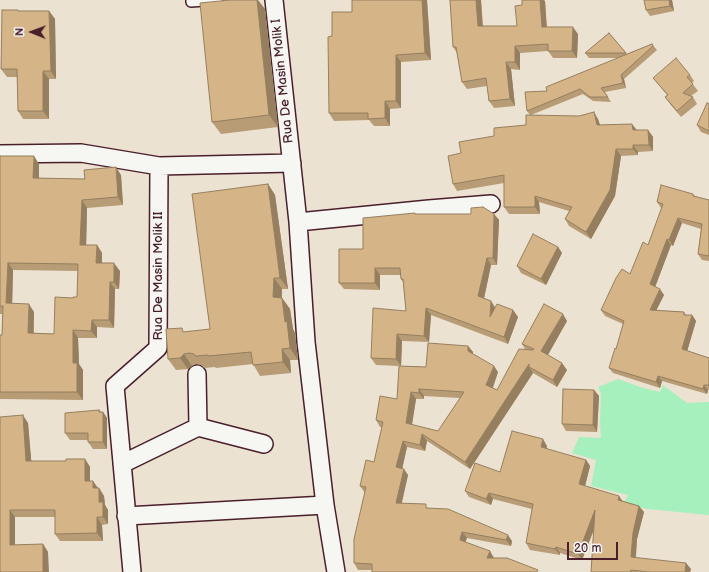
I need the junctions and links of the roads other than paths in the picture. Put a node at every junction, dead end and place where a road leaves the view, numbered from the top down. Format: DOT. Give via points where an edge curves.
graph roads {
  1 [pos="191,0"];
  2 [pos="218,0"];
  3 [pos="274,0"];
  4 [pos="0,154"];
  5 [pos="292,163"];
  6 [pos="159,166"];
  7 [pos="491,204"];
  8 [pos="298,222"];
  9 [pos="197,374"];
  10 [pos="198,427"];
  11 [pos="264,444"];
  12 [pos="122,464"];
  13 [pos="325,505"];
  14 [pos="126,516"];
  15 [pos="132,572"];
  16 [pos="336,572"];
  1 -- 2 [label="lane"];
  3 -- 5 [label="street, Rua De Masin Molik I"];
  4 -- 6 [label="street" via="81,153"];
  5 -- 6 [label="street"];
  5 -- 8 [label="street, Rua De Masin Molik I"];
  6 -- 12 [label="street, Rua De Masin Molik II" via="158,348 115,386"];
  7 -- 8 [label="street"];
  8 -- 13 [label="street, Rua De Masin Molik I" via="306,342"];
  9 -- 10 [label="street"];
  10 -- 11 [label="street"];
  10 -- 12 [label="street"];
  12 -- 14 [label="street, Rua De Masin Molik II"];
  13 -- 14 [label="street"];
  13 -- 16 [label="street, Rua De Masin Molik I"];
  14 -- 15 [label="street, Rua De Masin Molik II"];
}
